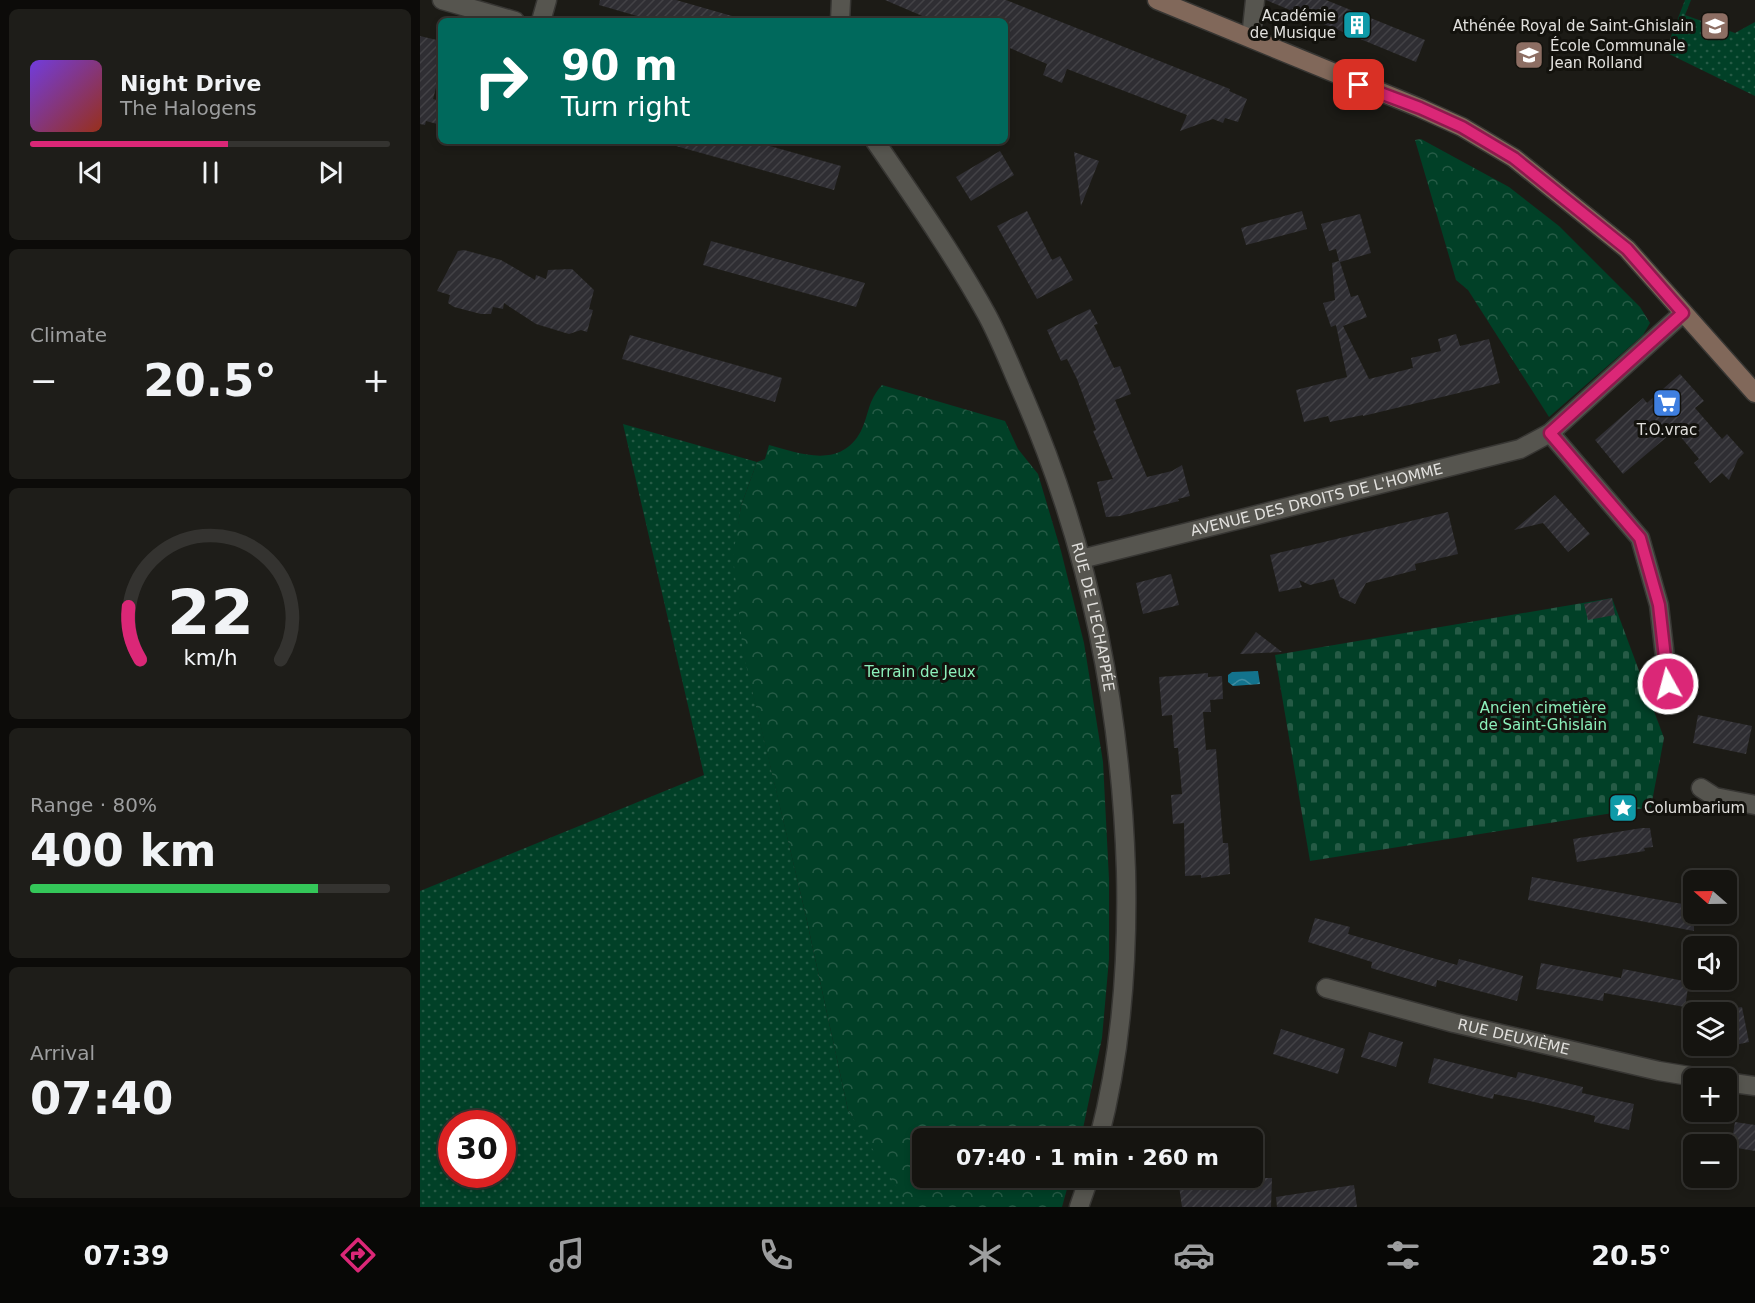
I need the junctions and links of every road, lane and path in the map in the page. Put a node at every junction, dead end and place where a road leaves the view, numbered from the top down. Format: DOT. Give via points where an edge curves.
graph roads {
  1 [pos="442,0"];
  2 [pos="547,0"];
  3 [pos="841,0"];
  4 [pos="1157,0"];
  5 [pos="1255,0"];
  6 [pos="505,18"];
  7 [pos="542,18"];
  8 [pos="840,18"];
  9 [pos="1251,38"];
  10 [pos="877,144"];
  11 [pos="1683,313"];
  12 [pos="1755,393"];
  13 [pos="1550,433"];
  14 [pos="1082,559"];
  15 [pos="1670,701"];
  16 [pos="1701,788"];
  17 [pos="1755,805"];
  18 [pos="1326,988"];
  19 [pos="1683,1075"];
  20 [pos="1737,1084"];
  21 [pos="1755,1086"];
  22 [pos="1101,1128"];
  23 [pos="1086,1188"];
  24 [pos="1079,1207"];
  1 -- 6 [label="street"];
  2 -- 7 [label="street"];
  3 -- 8 [label="street"];
  4 -- 9 [label="street"];
  5 -- 9 [label="street"];
  9 -- 11 [label="street" via="1462,127 1514,158 1627,249"];
  10 -- 14 [label="street, RUE DE L'ECHAPPÉE" via="934,227 987,316 1056,476"];
  11 -- 12 [label="street"];
  11 -- 13 [label="street, AVENUE DES DROITS DE L'HOMME"];
  13 -- 14 [label="street, AVENUE DES DROITS DE L'HOMME" via="1520,450"];
  13 -- 15 [label="street" via="1640,538 1659,605"];
  14 -- 22 [label="street, RUE DE L'ECHAPPÉE" via="1104,654 1125,831 1124,992 1119,1043"];
  16 -- 17 [label="street" via="1715,797"];
  18 -- 19 [label="street, RUE DEUXIÈME" via="1454,1023"];
  20 -- 21 [label="street"];
  23 -- 24 [label="street"];
}
